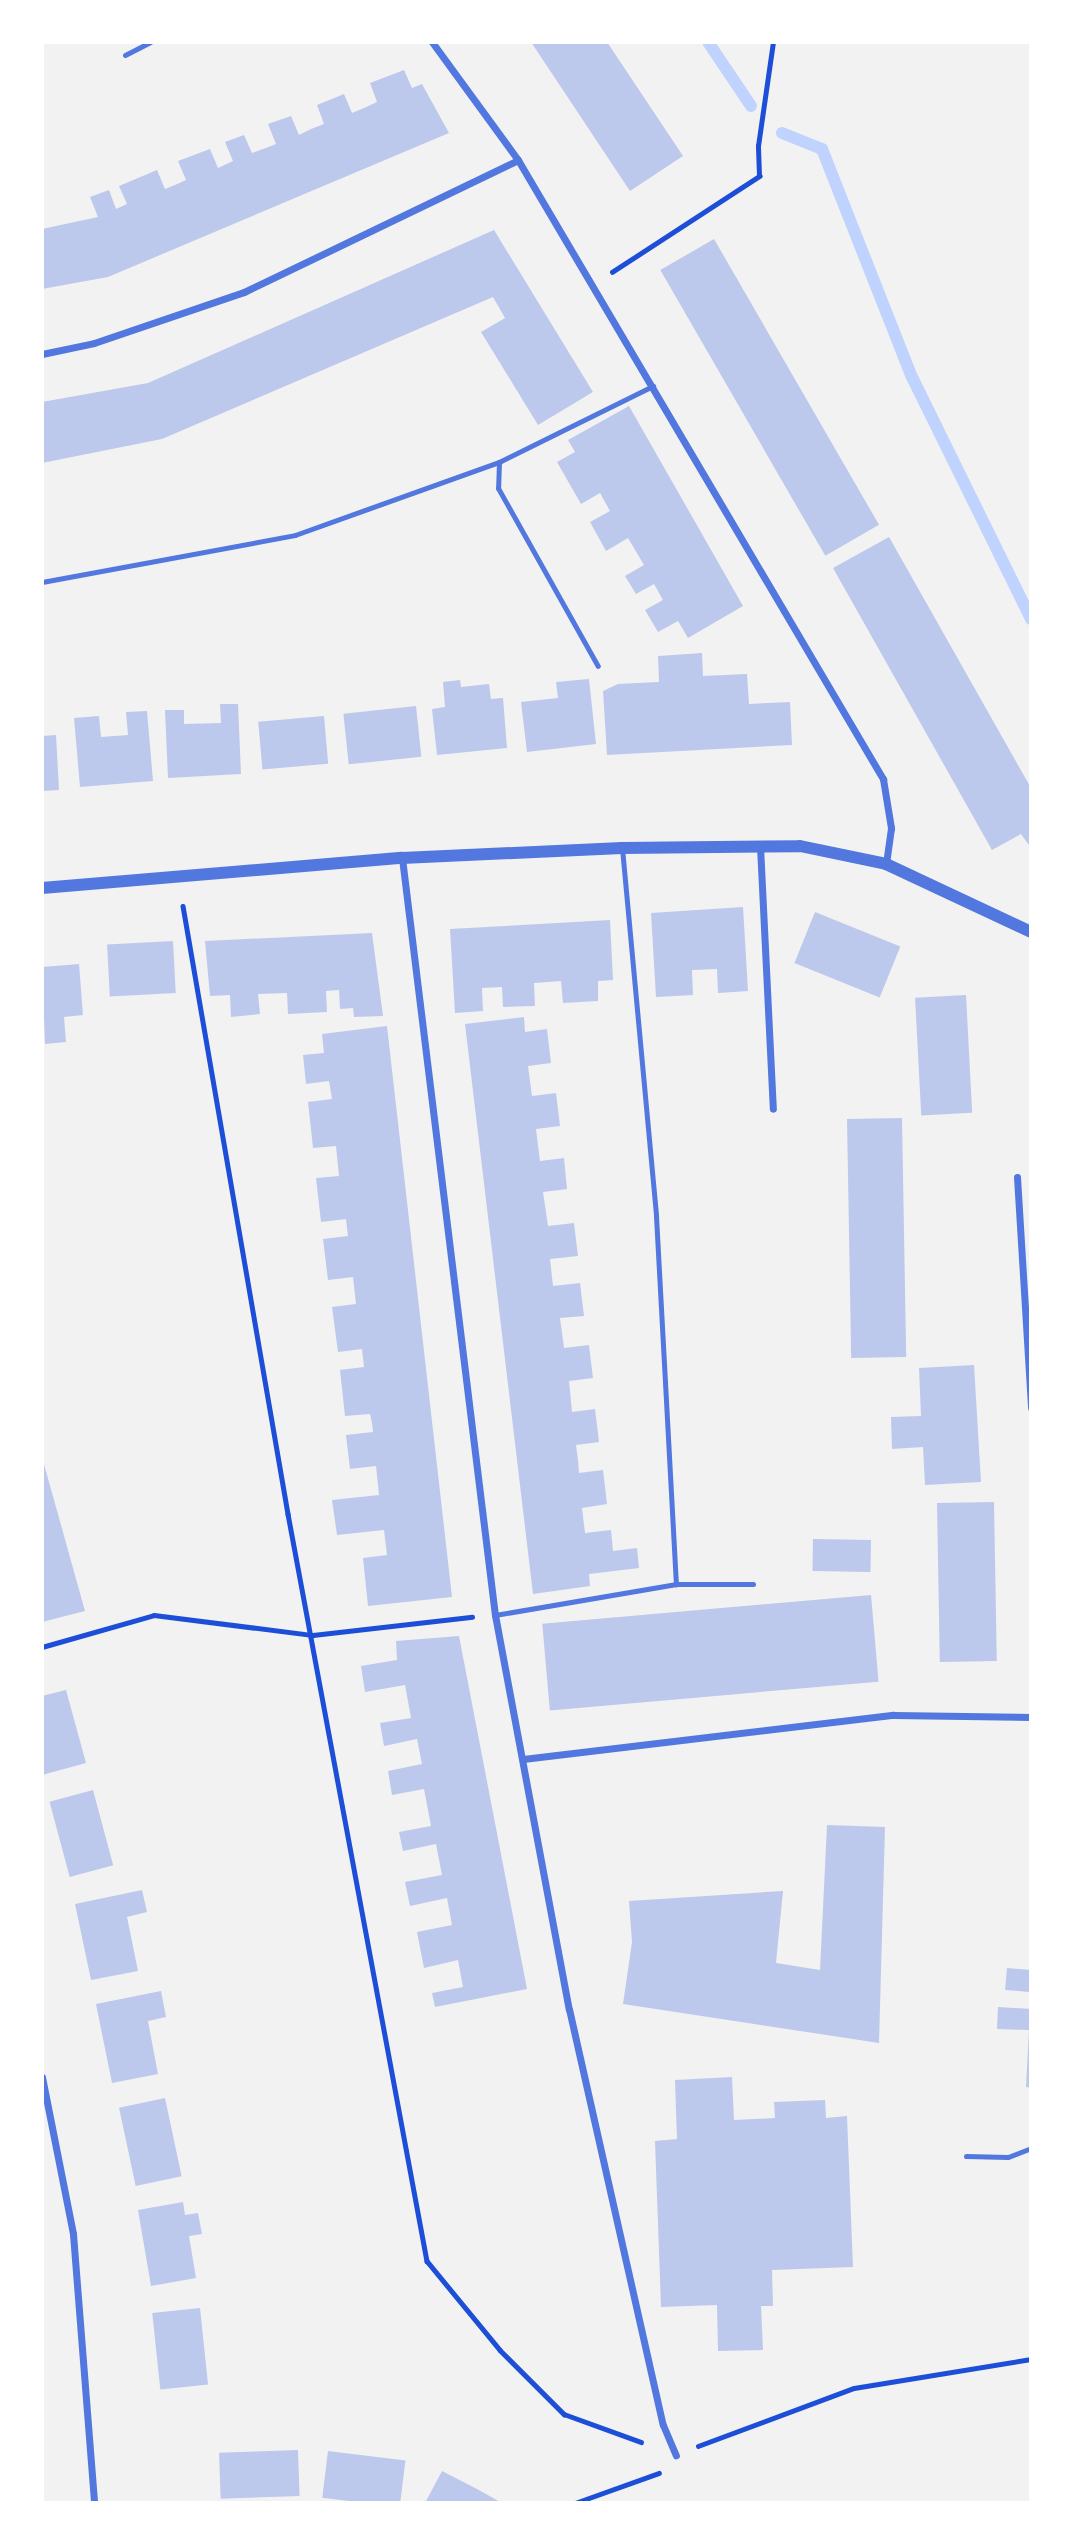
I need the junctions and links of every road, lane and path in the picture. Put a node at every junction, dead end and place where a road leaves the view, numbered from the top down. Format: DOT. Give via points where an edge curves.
graph roads {
  1 [pos="150,42"];
  2 [pos="432,42"];
  3 [pos="773,42"];
  4 [pos="125,55"];
  5 [pos="518,160"];
  6 [pos="593,284"];
  7 [pos="42,354"];
  8 [pos="653,386"];
  9 [pos="499,462"];
  10 [pos="42,582"];
  11 [pos="598,666"];
  12 [pos="760,846"];
  13 [pos="622,848"];
  14 [pos="402,858"];
  15 [pos="886,864"];
  16 [pos="178,874"];
  17 [pos="42,888"];
  18 [pos="1031,932"];
  19 [pos="774,1109"];
  20 [pos="1017,1177"];
  21 [pos="1031,1408"];
  22 [pos="676,1584"];
  23 [pos="753,1584"];
  24 [pos="495,1615"];
  25 [pos="313,1635"];
  26 [pos="42,1647"];
  27 [pos="1031,1717"];
  28 [pos="523,1759"];
  29 [pos="42,2077"];
  30 [pos="1031,2148"];
  31 [pos="966,2156"];
  32 [pos="1031,2359"];
  33 [pos="676,2455"];
  34 [pos="94,2503"];
  35 [pos="575,2503"];
  1 -- 4 [label="lane"];
  2 -- 5 [label="street"];
  3 -- 6 [label="path" via="758,146 759,176"];
  5 -- 6 [label="street"];
  5 -- 7 [label="street" via="244,292 94,344"];
  6 -- 8 [label="street"];
  8 -- 9 [label="lane"];
  8 -- 15 [label="street" via="883,779 891,828"];
  9 -- 10 [label="lane" via="295,535"];
  9 -- 11 [label="lane" via="498,488"];
  12 -- 13 [label="street"];
  12 -- 15 [label="street" via="800,846"];
  12 -- 19 [label="street"];
  13 -- 14 [label="street"];
  13 -- 22 [label="lane" via="656,1216"];
  14 -- 16 [label="street"];
  14 -- 24 [label="street"];
  15 -- 18 [label="street"];
  16 -- 17 [label="street"];
  16 -- 25 [label="path"];
  20 -- 21 [label="street"];
  22 -- 23 [label="lane"];
  22 -- 24 [label="lane"];
  24 -- 25 [label="path"];
  24 -- 28 [label="street"];
  25 -- 26 [label="path" via="154,1615"];
  25 -- 33 [label="path" via="427,2261 500,2350 564,2414"];
  27 -- 28 [label="street" via="893,1716"];
  28 -- 33 [label="street" via="569,2009 663,2425"];
  29 -- 34 [label="street" via="73,2234"];
  30 -- 31 [label="lane" via="1008,2157"];
  32 -- 33 [label="path" via="854,2389"];
  33 -- 35 [label="path" via="667,2470"];
}
